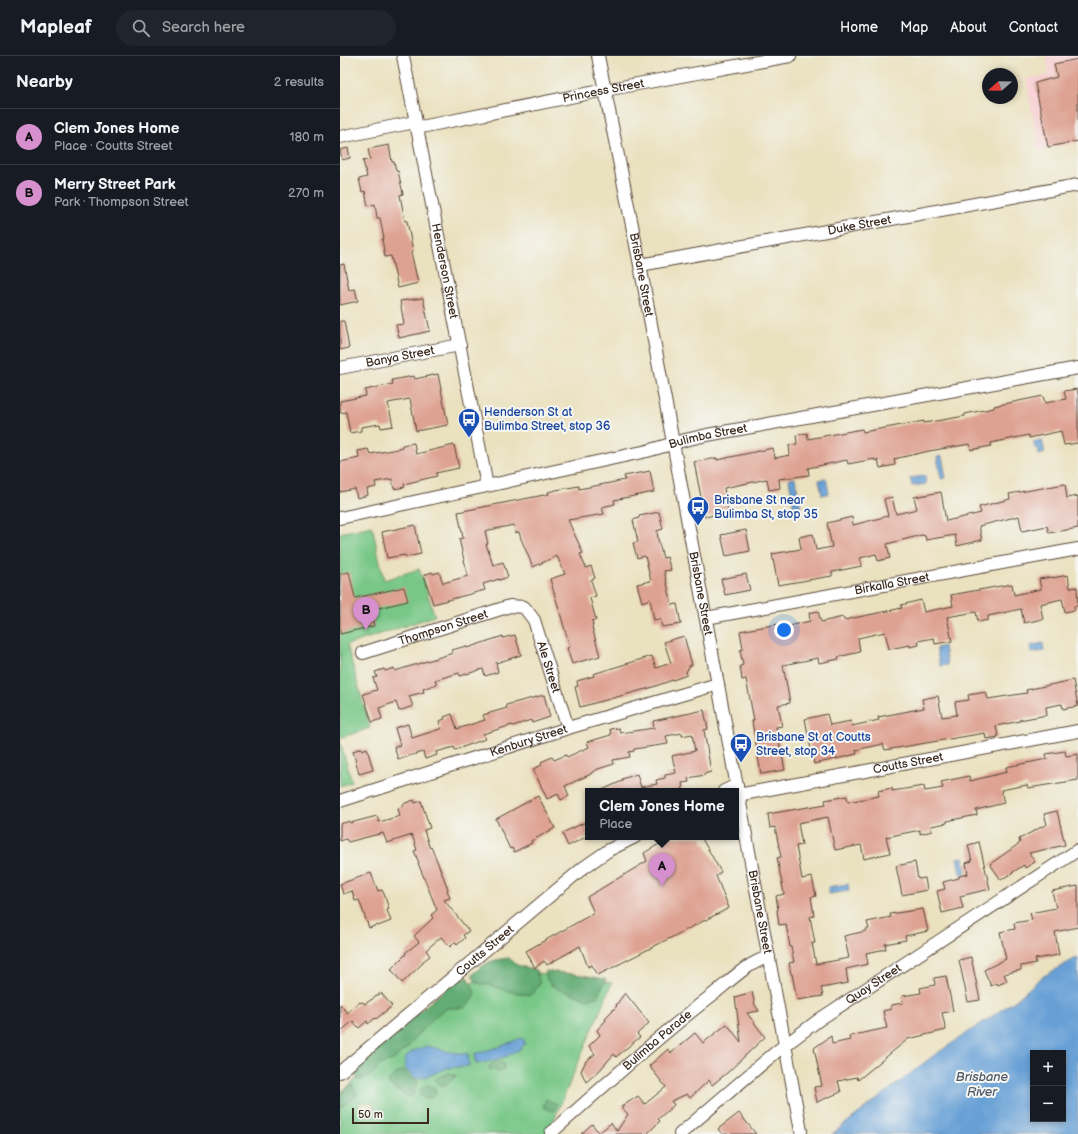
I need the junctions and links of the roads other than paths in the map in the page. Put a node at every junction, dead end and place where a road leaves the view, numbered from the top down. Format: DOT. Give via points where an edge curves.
graph roads {
  1 [pos="403,56"];
  2 [pos="598,56"];
  3 [pos="790,56"];
  4 [pos="604,90"];
  5 [pos="416,125"];
  6 [pos="340,137"];
  7 [pos="1078,185"];
  8 [pos="640,265"];
  9 [pos="460,345"];
  10 [pos="340,368"];
  11 [pos="1078,368"];
  12 [pos="673,444"];
  13 [pos="487,486"];
  14 [pos="340,518"];
  15 [pos="1078,549"];
  16 [pos="524,607"];
  17 [pos="706,618"];
  18 [pos="363,653"];
  19 [pos="718,684"];
  20 [pos="568,728"];
  21 [pos="1078,731"];
  22 [pos="738,788"];
  23 [pos="739,790"];
  24 [pos="739,795"];
  25 [pos="340,801"];
  26 [pos="629,840"];
  27 [pos="1078,850"];
  28 [pos="769,957"];
  29 [pos="786,1045"];
  30 [pos="340,1072"];
  31 [pos="801,1131"];
  32 [pos="550,1133"];
  33 [pos="680,1134"];
  1 -- 5 [label="street, Henderson Street"];
  2 -- 4 [label="street, Brisbane Street"];
  3 -- 4 [label="street, Princess Street"];
  4 -- 5 [label="street, Princess Street"];
  4 -- 8 [label="street, Brisbane Street"];
  5 -- 6 [label="street, Princess Street"];
  5 -- 9 [label="street, Henderson Street"];
  7 -- 8 [label="street, Duke Street"];
  8 -- 12 [label="street, Brisbane Street"];
  9 -- 10 [label="street, Banya Street"];
  9 -- 13 [label="street, Henderson Street"];
  11 -- 12 [label="street, Bulimba Street" via="707,435"];
  12 -- 13 [label="street, Bulimba Street"];
  12 -- 17 [label="street, Brisbane Street"];
  13 -- 14 [label="street, Bulimba Street"];
  15 -- 17 [label="street, Birkalla Street"];
  16 -- 18 [label="street, Thompson Street" via="510,606"];
  16 -- 20 [label="street, Ale Street" via="534,620"];
  17 -- 19 [label="street, Brisbane Street"];
  19 -- 20 [label="street, Kenbury Street"];
  19 -- 22 [label="street, Brisbane Street"];
  20 -- 25 [label="street, Kenbury Street"];
  21 -- 23 [label="street, Coutts Street"];
  24 -- 28 [label="street, Brisbane Street"];
  26 -- 30 [label="street, Coutts Street" via="583,868"];
  27 -- 29 [label="street, Quay Street" via="820,1019"];
  28 -- 29 [label="street, Brisbane Street"];
  28 -- 32 [label="street, Bulimba Parade" via="751,964 697,1006"];
  29 -- 31 [label="street, Brisbane Street"];
  29 -- 33 [label="street, Quay Street"];
}
